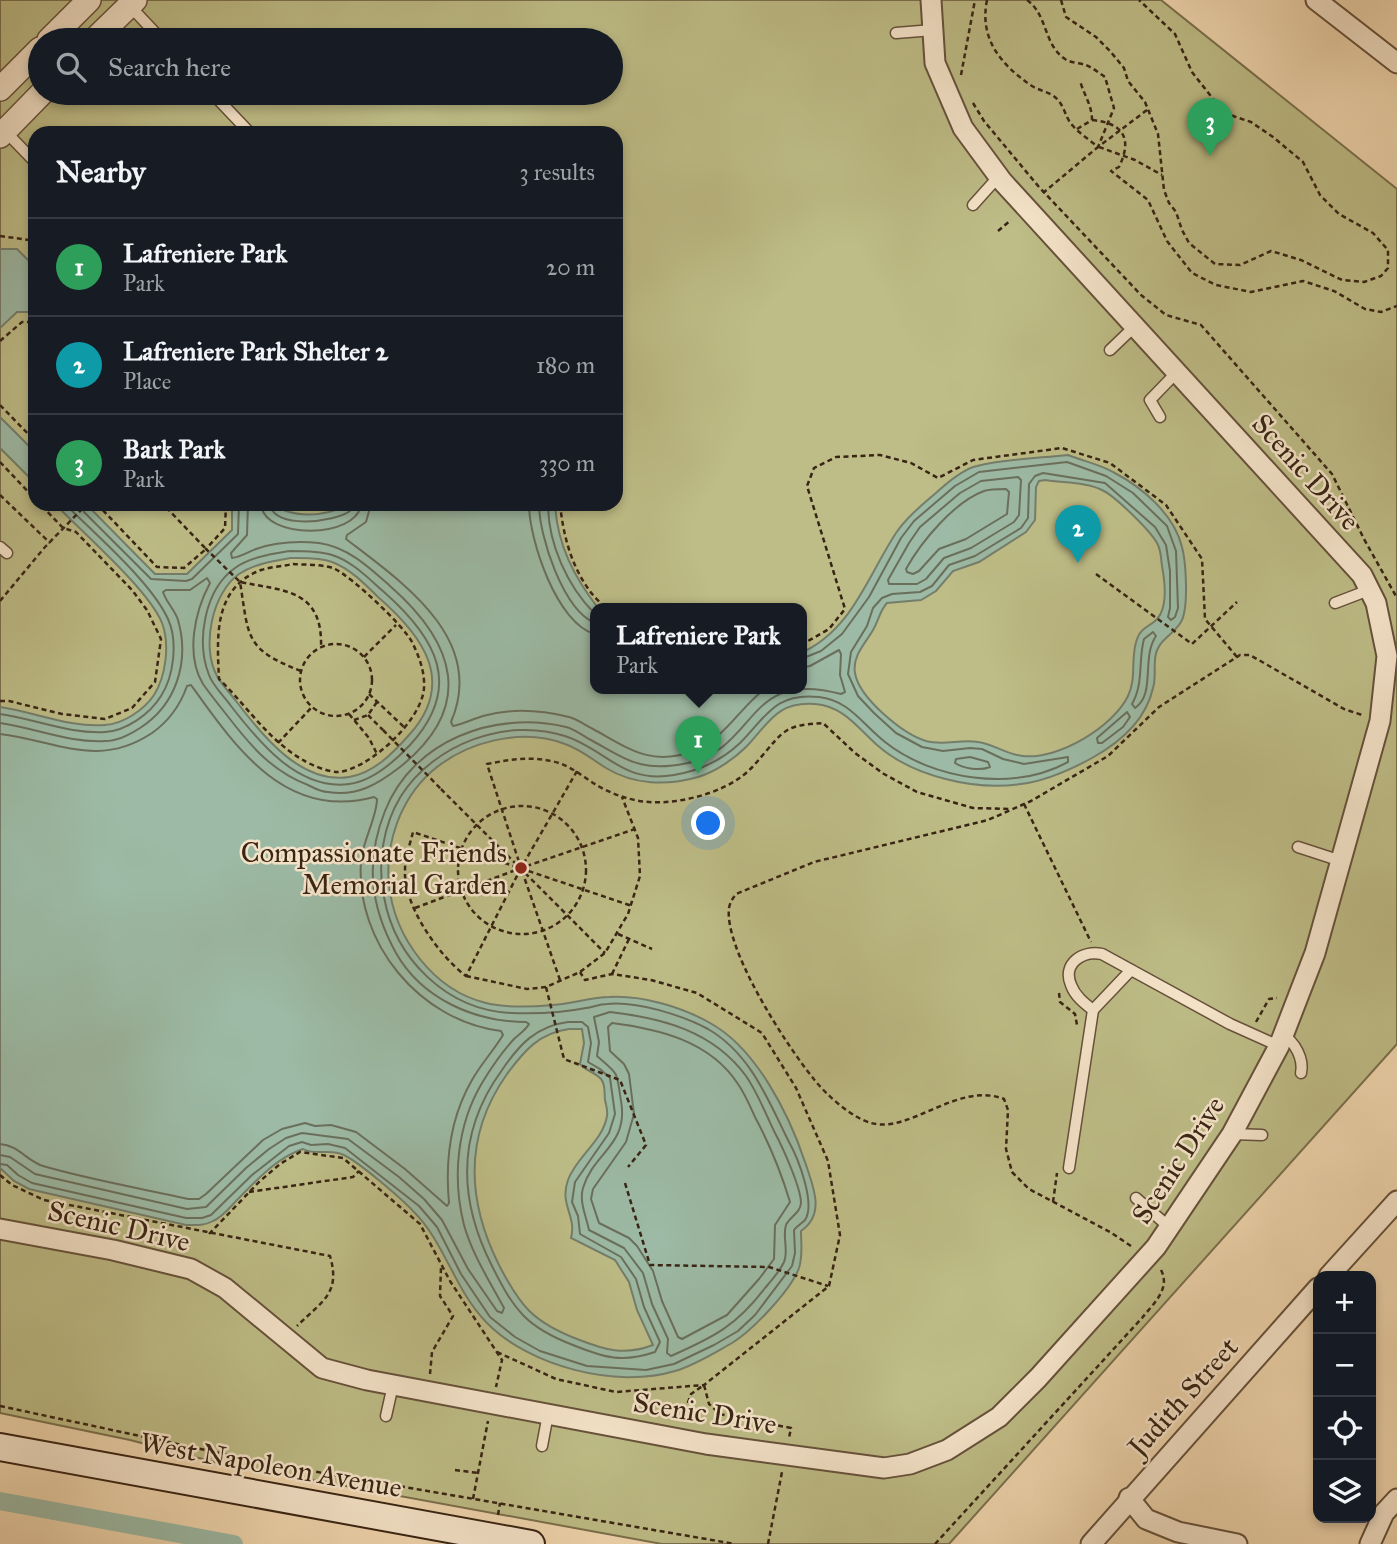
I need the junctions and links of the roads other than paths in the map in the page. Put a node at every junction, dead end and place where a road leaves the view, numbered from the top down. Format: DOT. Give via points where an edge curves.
graph roads {
  1 [pos="89,0"];
  2 [pos="931,0"];
  3 [pos="1316,0"];
  4 [pos="129,2"];
  5 [pos="61,28"];
  6 [pos="105,28"];
  7 [pos="152,28"];
  8 [pos="933,30"];
  9 [pos="896,33"];
  10 [pos="28,61"];
  11 [pos="1397,63"];
  12 [pos="0,89"];
  13 [pos="30,105"];
  14 [pos="223,105"];
  15 [pos="243,126"];
  16 [pos="2,133"];
  17 [pos="28,156"];
  18 [pos="999,176"];
  19 [pos="973,205"];
  20 [pos="1135,326"];
  21 [pos="1110,350"];
  22 [pos="1177,372"];
  23 [pos="1160,417"];
  24 [pos="1369,590"];
  25 [pos="1335,603"];
  26 [pos="1298,847"];
  27 [pos="1341,861"];
  28 [pos="1131,970"];
  29 [pos="1093,1010"];
  30 [pos="1281,1040"];
  31 [pos="1301,1073"];
  32 [pos="1232,1134"];
  33 [pos="1262,1135"];
  34 [pos="1069,1168"];
  35 [pos="1136,1198"];
  36 [pos="1397,1201"];
  37 [pos="1169,1227"];
  38 [pos="0,1229"];
  39 [pos="1334,1271"];
  40 [pos="1313,1295"];
  41 [pos="393,1385"];
  42 [pos="548,1414"];
  43 [pos="386,1416"];
  44 [pos="542,1446"];
  45 [pos="0,1447"];
  46 [pos="1129,1499"];
  47 [pos="1397,1499"];
  48 [pos="531,1544"];
  49 [pos="1091,1544"];
  50 [pos="1237,1544"];
  51 [pos="1370,1544"];
  1 -- 5 [label="street"];
  2 -- 8 [label="street, Scenic Drive"];
  3 -- 11 [label="street"];
  4 -- 6 [label="street"];
  4 -- 7 [label="lane"];
  8 -- 9 [label="lane"];
  8 -- 18 [label="street, Scenic Drive" via="935,62 963,128"];
  10 -- 12 [label="street"];
  13 -- 16 [label="street"];
  14 -- 15 [label="lane"];
  16 -- 17 [label="lane"];
  18 -- 19 [label="lane"];
  18 -- 20 [label="street, Scenic Drive"];
  20 -- 21 [label="lane"];
  20 -- 22 [label="street, Scenic Drive"];
  22 -- 23 [label="lane" via="1150,400"];
  22 -- 24 [label="street, Scenic Drive" via="1362,575"];
  24 -- 25 [label="lane"];
  24 -- 27 [label="street, Scenic Drive" via="1387,656 1380,721"];
  26 -- 27 [label="lane"];
  27 -- 30 [label="street, Scenic Drive" via="1315,953"];
  28 -- 29 [label="lane"];
  28 -- 29 [label="lane" via="1091,952 1072,964 1070,984"];
  28 -- 30 [label="lane" via="1230,1024"];
  29 -- 34 [label="lane"];
  30 -- 31 [label="lane" via="1291,1040 1303,1062"];
  30 -- 32 [label="street, Scenic Drive"];
  32 -- 33 [label="lane"];
  32 -- 37 [label="street, Scenic Drive"];
  35 -- 37 [label="lane"];
  36 -- 39 [label="street"];
  37 -- 42 [label="street, Scenic Drive" via="1156,1247 999,1417 947,1450 910,1464 884,1468 706,1444"];
  38 -- 41 [label="street, Scenic Drive" via="191,1269 225,1288 322,1368"];
  40 -- 46 [label="street, Judith Street"];
  41 -- 42 [label="street, Scenic Drive"];
  41 -- 43 [label="lane"];
  42 -- 44 [label="lane"];
  45 -- 48 [label="main road, West Napoleon Avenue"];
  46 -- 49 [label="street, Judith Street"];
  46 -- 50 [label="street" via="1146,1520"];
  47 -- 51 [label="street" via="1384,1513"];
}
